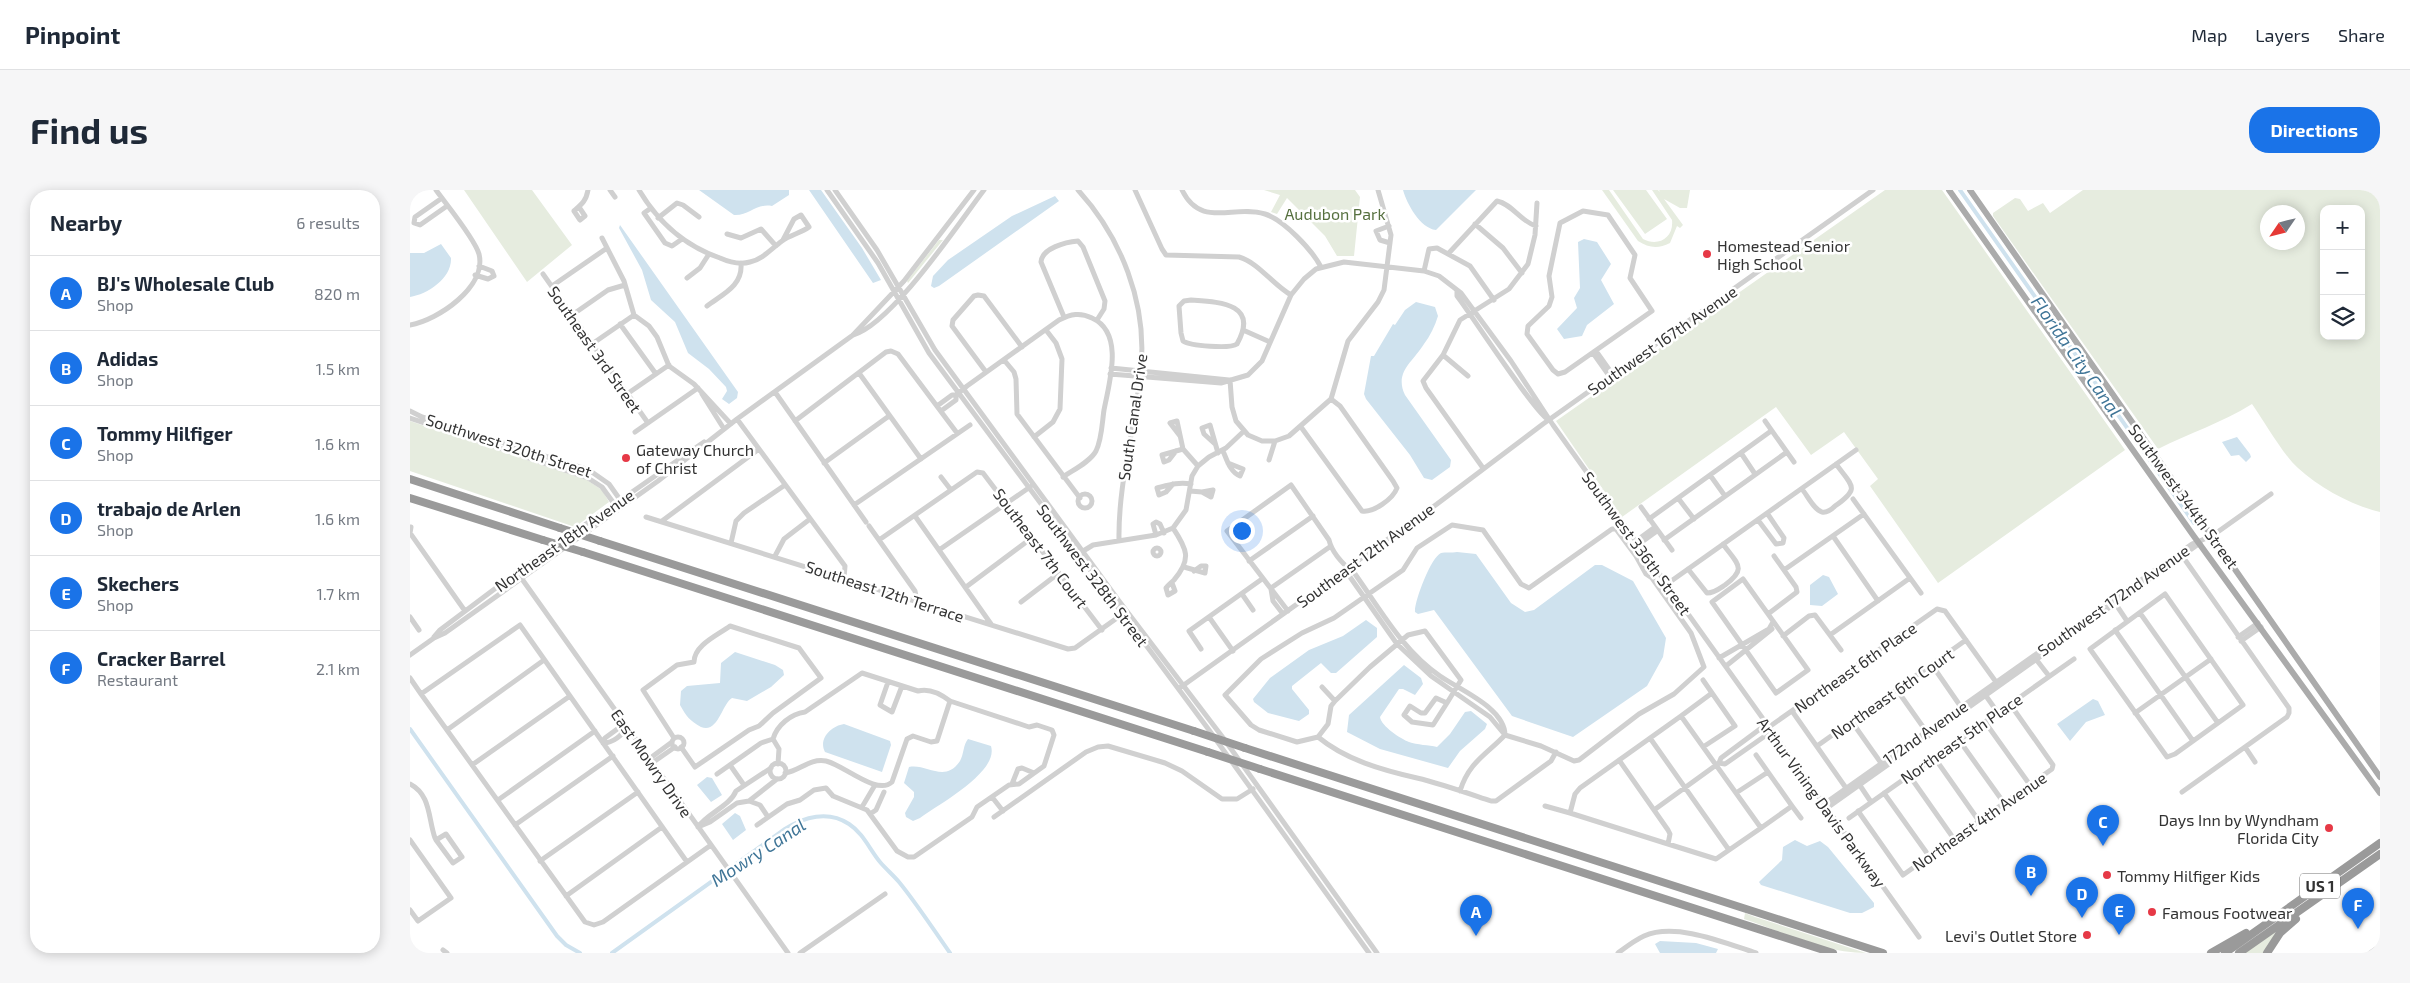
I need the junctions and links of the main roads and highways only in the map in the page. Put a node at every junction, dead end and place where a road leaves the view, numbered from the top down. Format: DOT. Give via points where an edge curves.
graph roads {
  1 [pos="1949,190"];
  2 [pos="1970,190"];
  3 [pos="410,479"];
  4 [pos="410,498"];
  5 [pos="2329,705"];
  6 [pos="2321,712"];
  7 [pos="2380,777"];
  8 [pos="2380,792"];
  9 [pos="2380,843"];
  10 [pos="2380,854"];
  11 [pos="2335,885"];
  12 [pos="2260,928"];
  13 [pos="1834,953"];
  14 [pos="1883,953"];
  15 [pos="2211,953"];
  16 [pos="2225,953"];
  17 [pos="2239,953"];
  18 [pos="2267,953"];
  1 -- 6 [label="main road, Southwest 344th Street"];
  2 -- 5 [label="main road, Southwest 344th Street"];
  3 -- 14 [label="highway, bridge"];
  4 -- 13 [label="highway, bridge"];
  5 -- 6 [label="main road"];
  5 -- 7 [label="main road, Southwest 344th Street"];
  6 -- 8 [label="main road, Southwest 344th Street"];
  9 -- 12 [label="highway, US 1"];
  10 -- 11 [label="highway, US 1"];
  11 -- 17 [label="highway, US 1"];
  11 -- 18 [label="highway" via="2287,926"];
  12 -- 15 [label="highway"];
  12 -- 16 [label="highway, US 1"];
}
